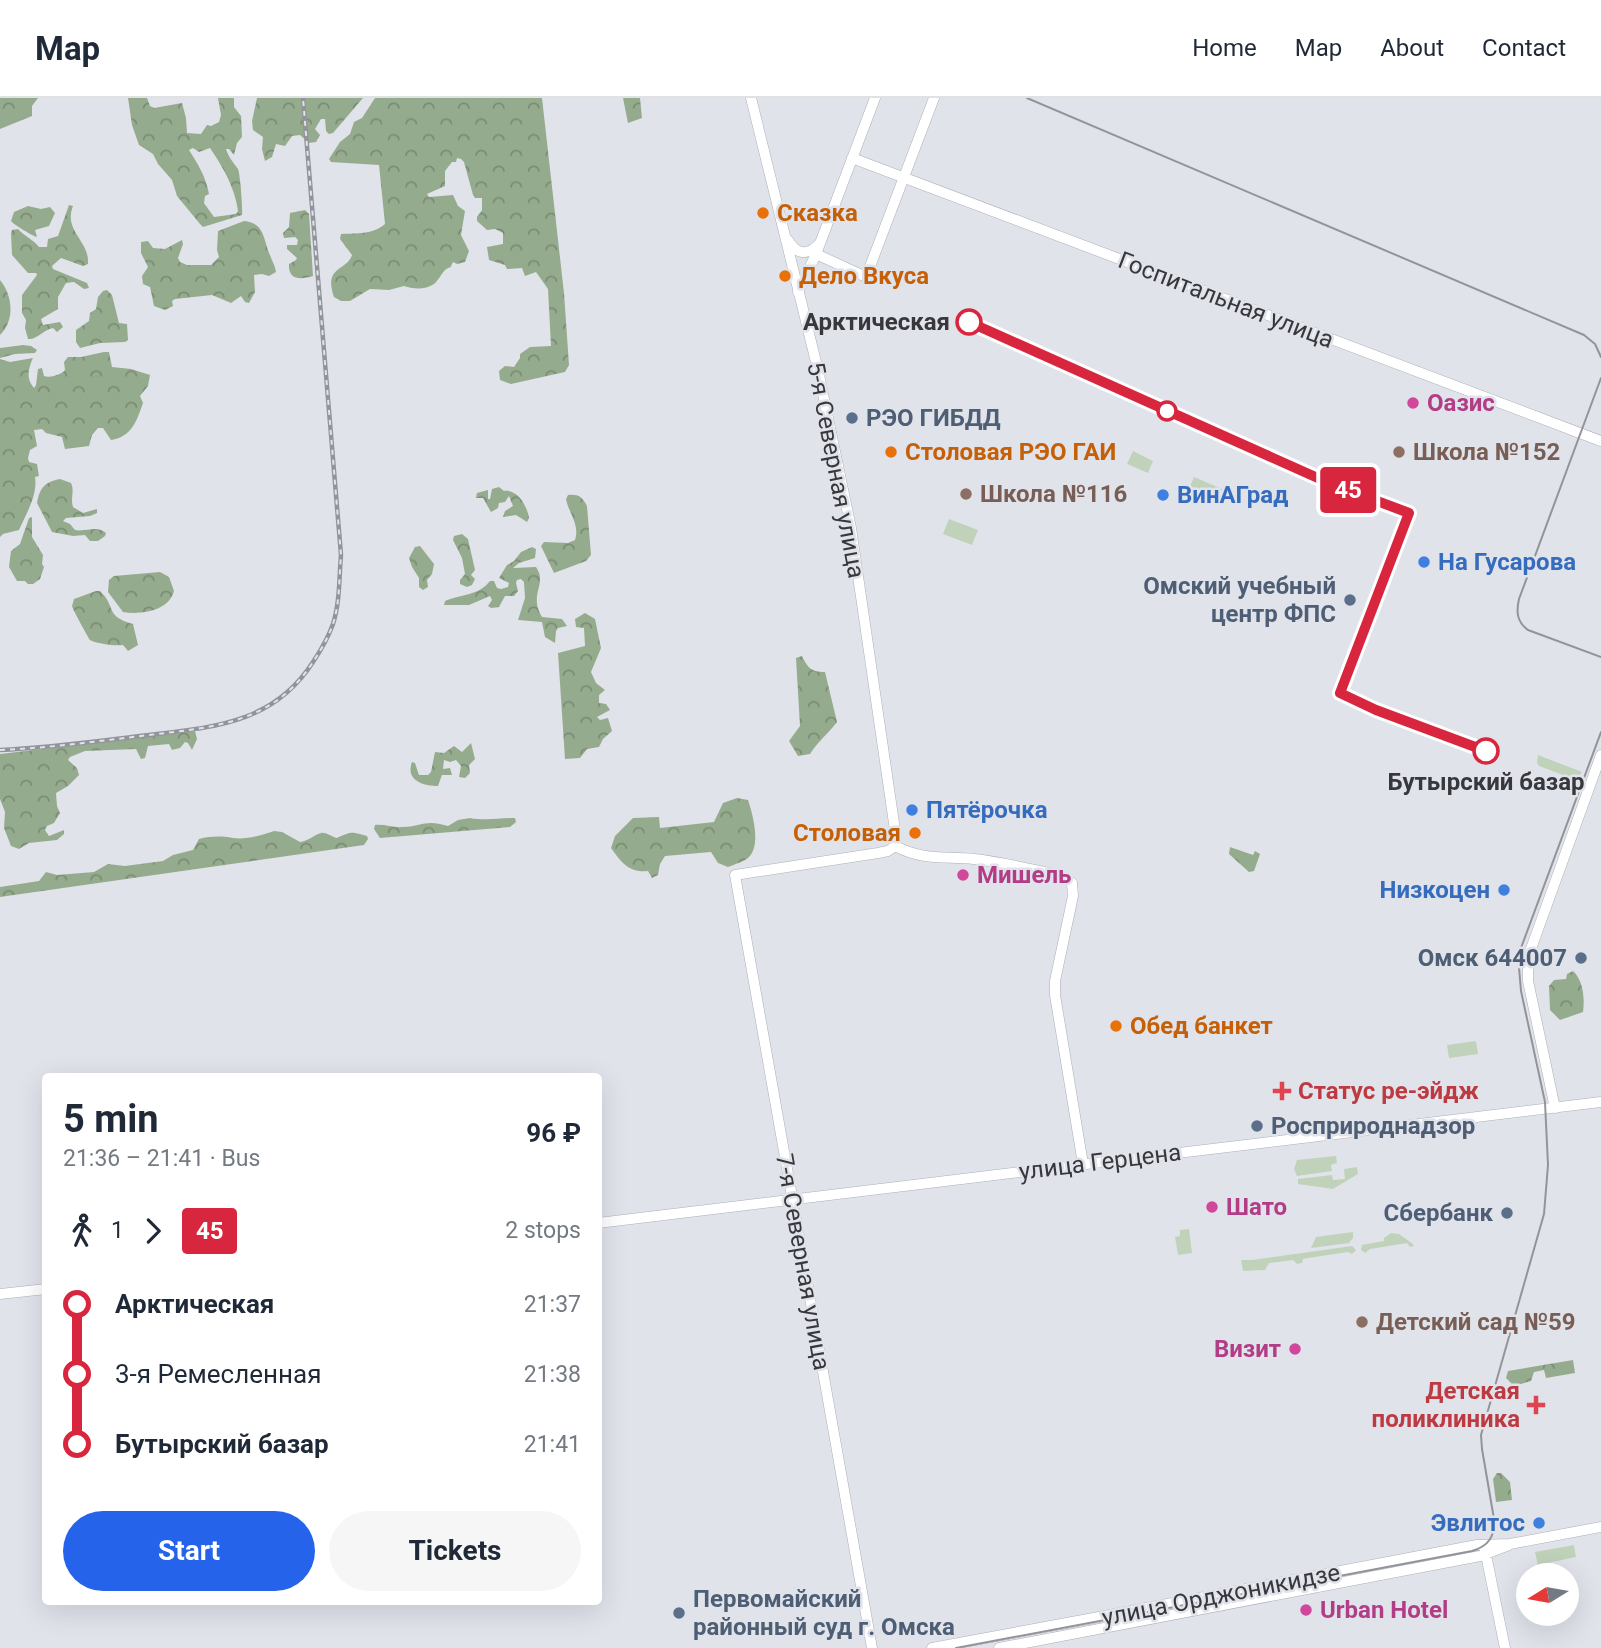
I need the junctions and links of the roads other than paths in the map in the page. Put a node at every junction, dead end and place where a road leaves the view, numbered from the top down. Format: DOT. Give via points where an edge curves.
graph roads {
  1 [pos="751,98"];
  2 [pos="875,98"];
  3 [pos="934,98"];
  4 [pos="852,158"];
  5 [pos="903,178"];
  6 [pos="783,231"];
  7 [pos="821,240"];
  8 [pos="816,254"];
  9 [pos="798,292"];
  10 [pos="1601,441"];
  11 [pos="1601,755"];
  12 [pos="895,846"];
  13 [pos="1601,1102"];
  14 [pos="1555,1108"];
  15 [pos="1083,1164"];
  16 [pos="792,1200"];
  17 [pos="602,1223"];
  18 [pos="42,1289"];
  19 [pos="0,1294"];
  20 [pos="1601,1527"];
  21 [pos="1485,1550"];
  22 [pos="872,1648"];
  23 [pos="932,1648"];
  24 [pos="999,1648"];
  25 [pos="1505,1648"];
  1 -- 6 [label="main road, 5-я Северная улица"];
  2 -- 4 [label="main road"];
  3 -- 5 [label="main road"];
  4 -- 5 [label="main road, Госпитальная улица"];
  4 -- 7 [label="main road"];
  5 -- 8 [label="main road" via="866,276"];
  5 -- 10 [label="main road, Госпитальная улица"];
  6 -- 7 [label="main road" via="793,249 801,253 808,253"];
  6 -- 9 [label="main road, 5-я Северная улица"];
  7 -- 8 [label="main road"];
  8 -- 9 [label="main road"];
  9 -- 12 [label="main road, 5-я Северная улица" via="855,547"];
  11 -- 14 [label="main road" via="1528,957 1528,981"];
  12 -- 15 [label="main road" via="916,856 973,859 1060,876 1072,883 1055,995"];
  12 -- 16 [label="main road, 7-я Северная улица" via="878,853 735,875"];
  13 -- 14 [label="main road, улица Герцена"];
  14 -- 15 [label="main road, улица Герцена"];
  15 -- 16 [label="main road, улица Герцена"];
  16 -- 17 [label="main road, улица Герцена"];
  16 -- 22 [label="main road, 7-я Северная улица"];
  18 -- 19 [label="main road"];
  20 -- 21 [label="main road, улица Орджоникидзе" via="1501,1543"];
  21 -- 23 [label="main road, улица Орджоникидзе" via="1477,1545"];
  21 -- 24 [label="main road, улица Орджоникидзе"];
  21 -- 25 [label="main road"];
}
